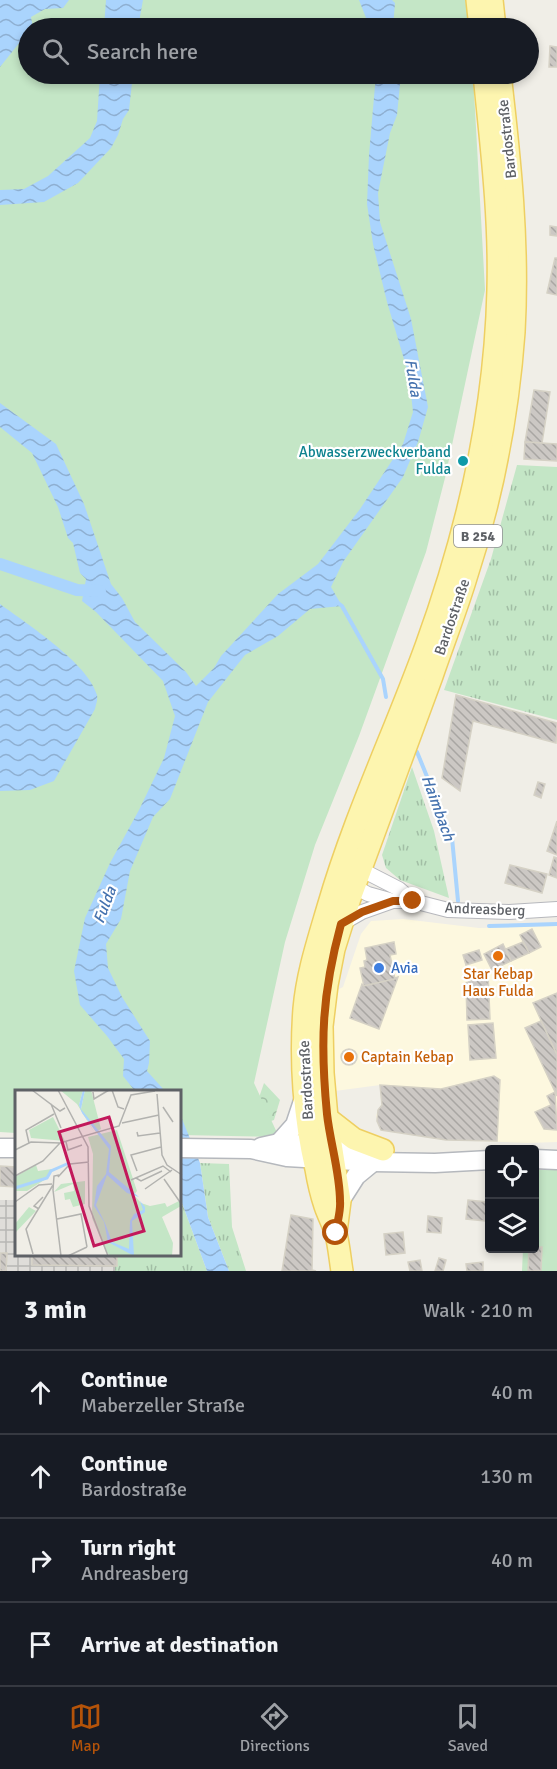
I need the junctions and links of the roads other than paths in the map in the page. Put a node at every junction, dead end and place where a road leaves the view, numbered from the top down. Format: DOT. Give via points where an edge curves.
graph roads {
  1 [pos="477,0"];
  2 [pos="492,0"];
  3 [pos="479,18"];
  4 [pos="494,18"];
  5 [pos="485,84"];
  6 [pos="501,84"];
  7 [pos="350,877"];
  8 [pos="393,901"];
  9 [pos="413,901"];
  10 [pos="557,909"];
  11 [pos="341,924"];
  12 [pos="306,1094"];
  13 [pos="327,1118"];
  14 [pos="279,1143"];
  15 [pos="182,1148"];
  16 [pos="246,1149"];
  17 [pos="323,1152"];
  18 [pos="378,1156"];
  19 [pos="485,1160"];
  20 [pos="539,1160"];
  21 [pos="557,1160"];
  22 [pos="340,1201"];
  23 [pos="336,1233"];
  24 [pos="342,1271"];
  1 -- 3 [label="main road"];
  2 -- 4 [label="main road"];
  5 -- 7 [label="main road, Bardostraße / B 254" via="496,199 498,288 486,424 467,517 426,646 372,779"];
  6 -- 7 [label="main road, Bardostraße / B 254" via="512,186 515,288 502,426 465,581 404,753"];
  7 -- 8 [label="street, Andreasberg"];
  7 -- 9 [label="street, Andreasberg" via="399,889"];
  7 -- 11 [label="main road, Bardostraße / B 254"];
  7 -- 12 [label="main road, Bardostraße / B 254" via="312,959 304,1031"];
  8 -- 9 [label="street, Andreasberg"];
  8 -- 11 [label="street, Andreasberg"];
  9 -- 10 [label="street, Andreasberg" via="448,910"];
  11 -- 13 [label="main road, Bardostraße / B 254" via="322,1026"];
  12 -- 14 [label="main road" via="295,1125"];
  12 -- 17 [label="main road, Bardostraße / B 254"];
  13 -- 17 [label="main road, Bardostraße / B 254"];
  13 -- 18 [label="main road"];
  14 -- 16 [label="main road"];
  14 -- 17 [label="main road"];
  15 -- 16 [label="main road"];
  16 -- 17 [label="main road" via="287,1157"];
  17 -- 18 [label="main road"];
  17 -- 22 [label="main road, B 254"];
  17 -- 23 [label="main road" via="324,1204"];
  18 -- 19 [label="main road"];
  18 -- 22 [label="main road" via="356,1176"];
  20 -- 21 [label="main road"];
  22 -- 23 [label="main road, B 254"];
  23 -- 24 [label="main road, B 254"];
}
